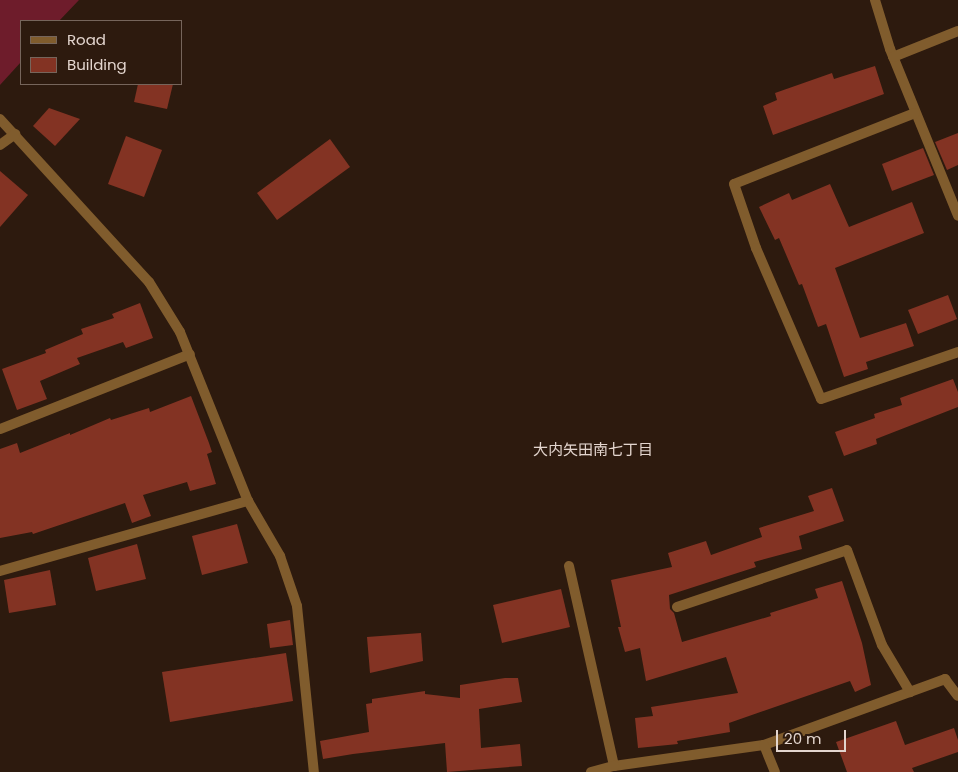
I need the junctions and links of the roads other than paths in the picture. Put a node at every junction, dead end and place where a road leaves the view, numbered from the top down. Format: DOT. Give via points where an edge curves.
graph roads {
  1 [pos="875,0"];
  2 [pos="958,32"];
  3 [pos="893,57"];
  4 [pos="916,113"];
  5 [pos="0,119"];
  6 [pos="15,134"];
  7 [pos="0,145"];
  8 [pos="955,198"];
  9 [pos="958,216"];
  10 [pos="958,352"];
  11 [pos="190,354"];
  12 [pos="0,428"];
  13 [pos="248,501"];
  14 [pos="569,566"];
  15 [pos="0,571"];
  16 [pos="677,608"];
  17 [pos="910,692"];
  18 [pos="958,696"];
  19 [pos="764,745"];
  20 [pos="614,766"];
  21 [pos="314,772"];
  22 [pos="591,772"];
  23 [pos="775,772"];
  1 -- 3 [label="street"];
  2 -- 3 [label="street"];
  3 -- 4 [label="street"];
  4 -- 8 [label="street"];
  4 -- 10 [label="street" via="734,184 756,248 821,399"];
  5 -- 6 [label="street"];
  6 -- 7 [label="street"];
  6 -- 11 [label="street" via="149,282"];
  8 -- 9 [label="street"];
  11 -- 12 [label="street"];
  11 -- 13 [label="street"];
  13 -- 15 [label="street"];
  13 -- 21 [label="street" via="280,556 298,606"];
  14 -- 20 [label="street"];
  16 -- 17 [label="street" via="847,550 882,645"];
  17 -- 18 [label="street" via="945,679"];
  17 -- 19 [label="street"];
  19 -- 20 [label="street"];
  19 -- 23 [label="street"];
  20 -- 22 [label="street"];
}
